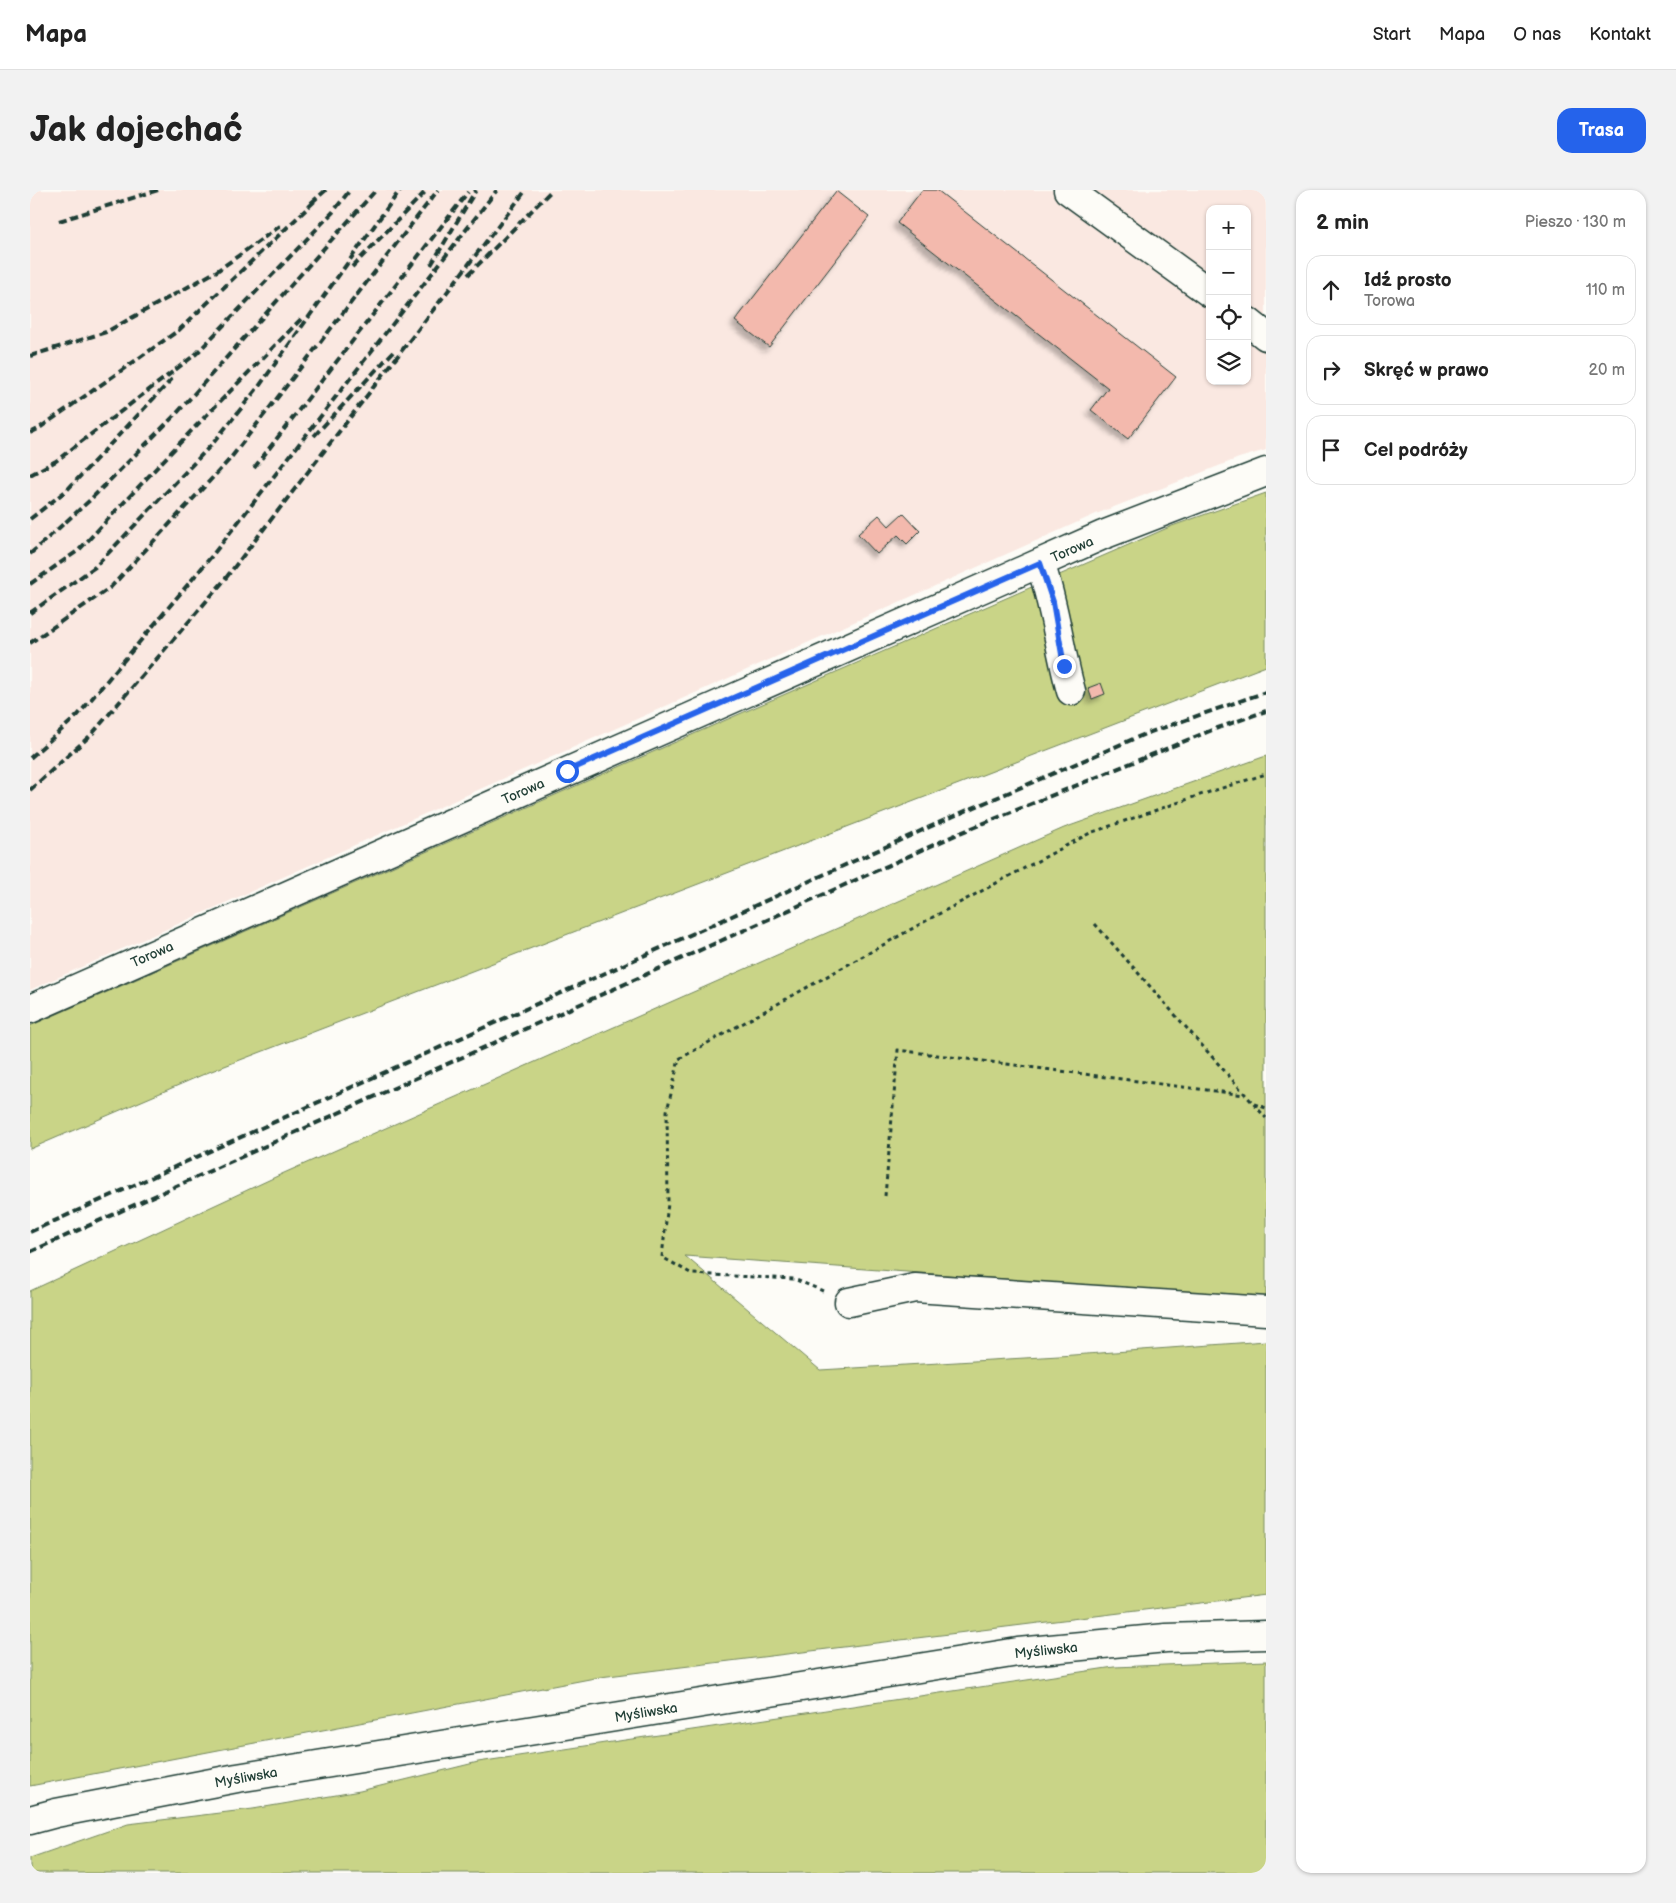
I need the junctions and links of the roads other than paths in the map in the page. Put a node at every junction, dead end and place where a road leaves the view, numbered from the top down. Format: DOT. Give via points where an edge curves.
graph roads {
  1 [pos="1068,190"];
  2 [pos="1206,290"];
  3 [pos="1251,323"];
  4 [pos="1266,336"];
  5 [pos="1266,472"];
  6 [pos="1040,563"];
  7 [pos="1071,691"];
  8 [pos="30,1009"];
  9 [pos="849,1302"];
  10 [pos="1266,1311"];
  11 [pos="1266,1635"];
  12 [pos="30,1820"];
  1 -- 2 [label="street"];
  3 -- 4 [label="street"];
  5 -- 6 [label="street, Torowa"];
  6 -- 7 [label="street" via="1053,602"];
  6 -- 8 [label="street, Torowa"];
  9 -- 10 [label="street" via="915,1288"];
  11 -- 12 [label="street, Myśliwska" via="1166,1638 1018,1652 237,1778"];
}
